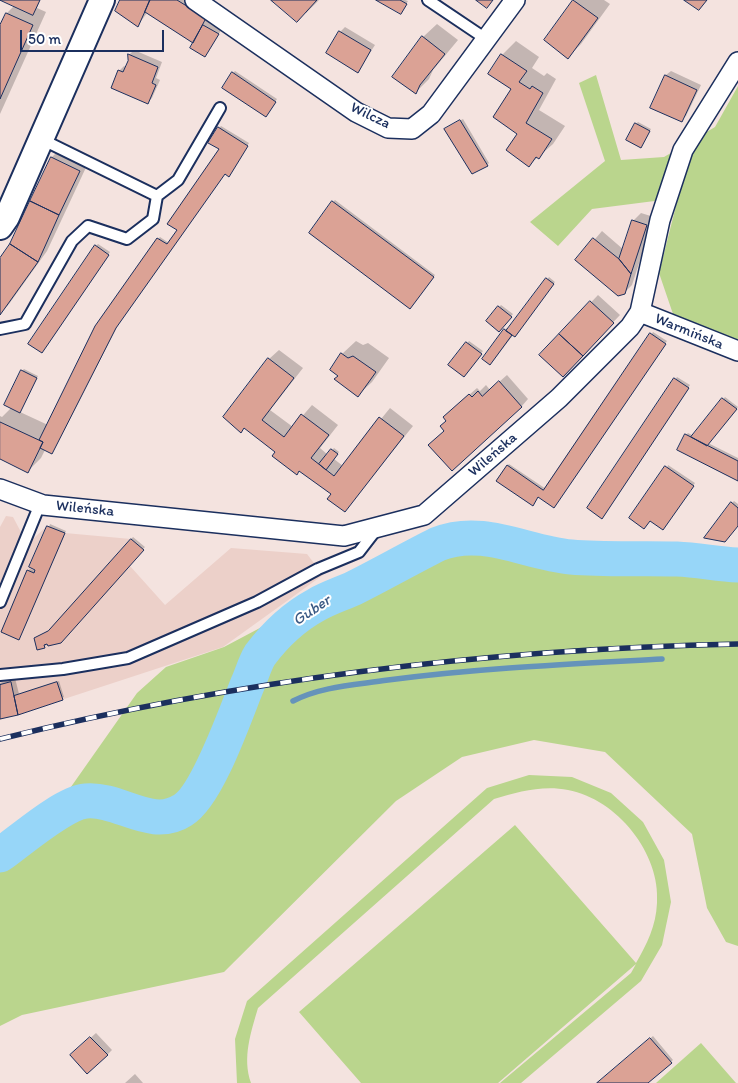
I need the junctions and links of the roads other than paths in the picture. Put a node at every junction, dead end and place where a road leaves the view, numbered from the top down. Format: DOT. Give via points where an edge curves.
graph roads {
  1 [pos="102,0"];
  2 [pos="195,0"];
  3 [pos="428,0"];
  4 [pos="515,0"];
  5 [pos="486,39"];
  6 [pos="738,62"];
  7 [pos="220,108"];
  8 [pos="41,139"];
  9 [pos="156,196"];
  10 [pos="0,227"];
  11 [pos="640,312"];
  12 [pos="0,329"];
  13 [pos="738,351"];
  14 [pos="0,489"];
  15 [pos="42,504"];
  16 [pos="377,529"];
  17 [pos="0,602"];
  18 [pos="0,675"];
  1 -- 8 [label="street"];
  2 -- 5 [label="street, Wilcza" via="356,112 388,128 412,129 431,114"];
  3 -- 5 [label="lane"];
  4 -- 5 [label="street, Wilcza"];
  6 -- 11 [label="street, Wileńska" via="683,150 660,220"];
  7 -- 9 [label="lane" via="178,180"];
  8 -- 9 [label="lane"];
  8 -- 10 [label="street"];
  9 -- 12 [label="lane" via="153,219 127,239 88,226 72,241 25,324"];
  11 -- 13 [label="street, Warmińska"];
  11 -- 16 [label="street, Wileńska" via="630,327 559,398 424,515"];
  14 -- 15 [label="street, Wileńska"];
  15 -- 16 [label="street, Wileńska" via="344,536"];
  15 -- 17 [label="lane"];
  16 -- 18 [label="lane" via="359,552 318,569 257,602 128,658"];
}
